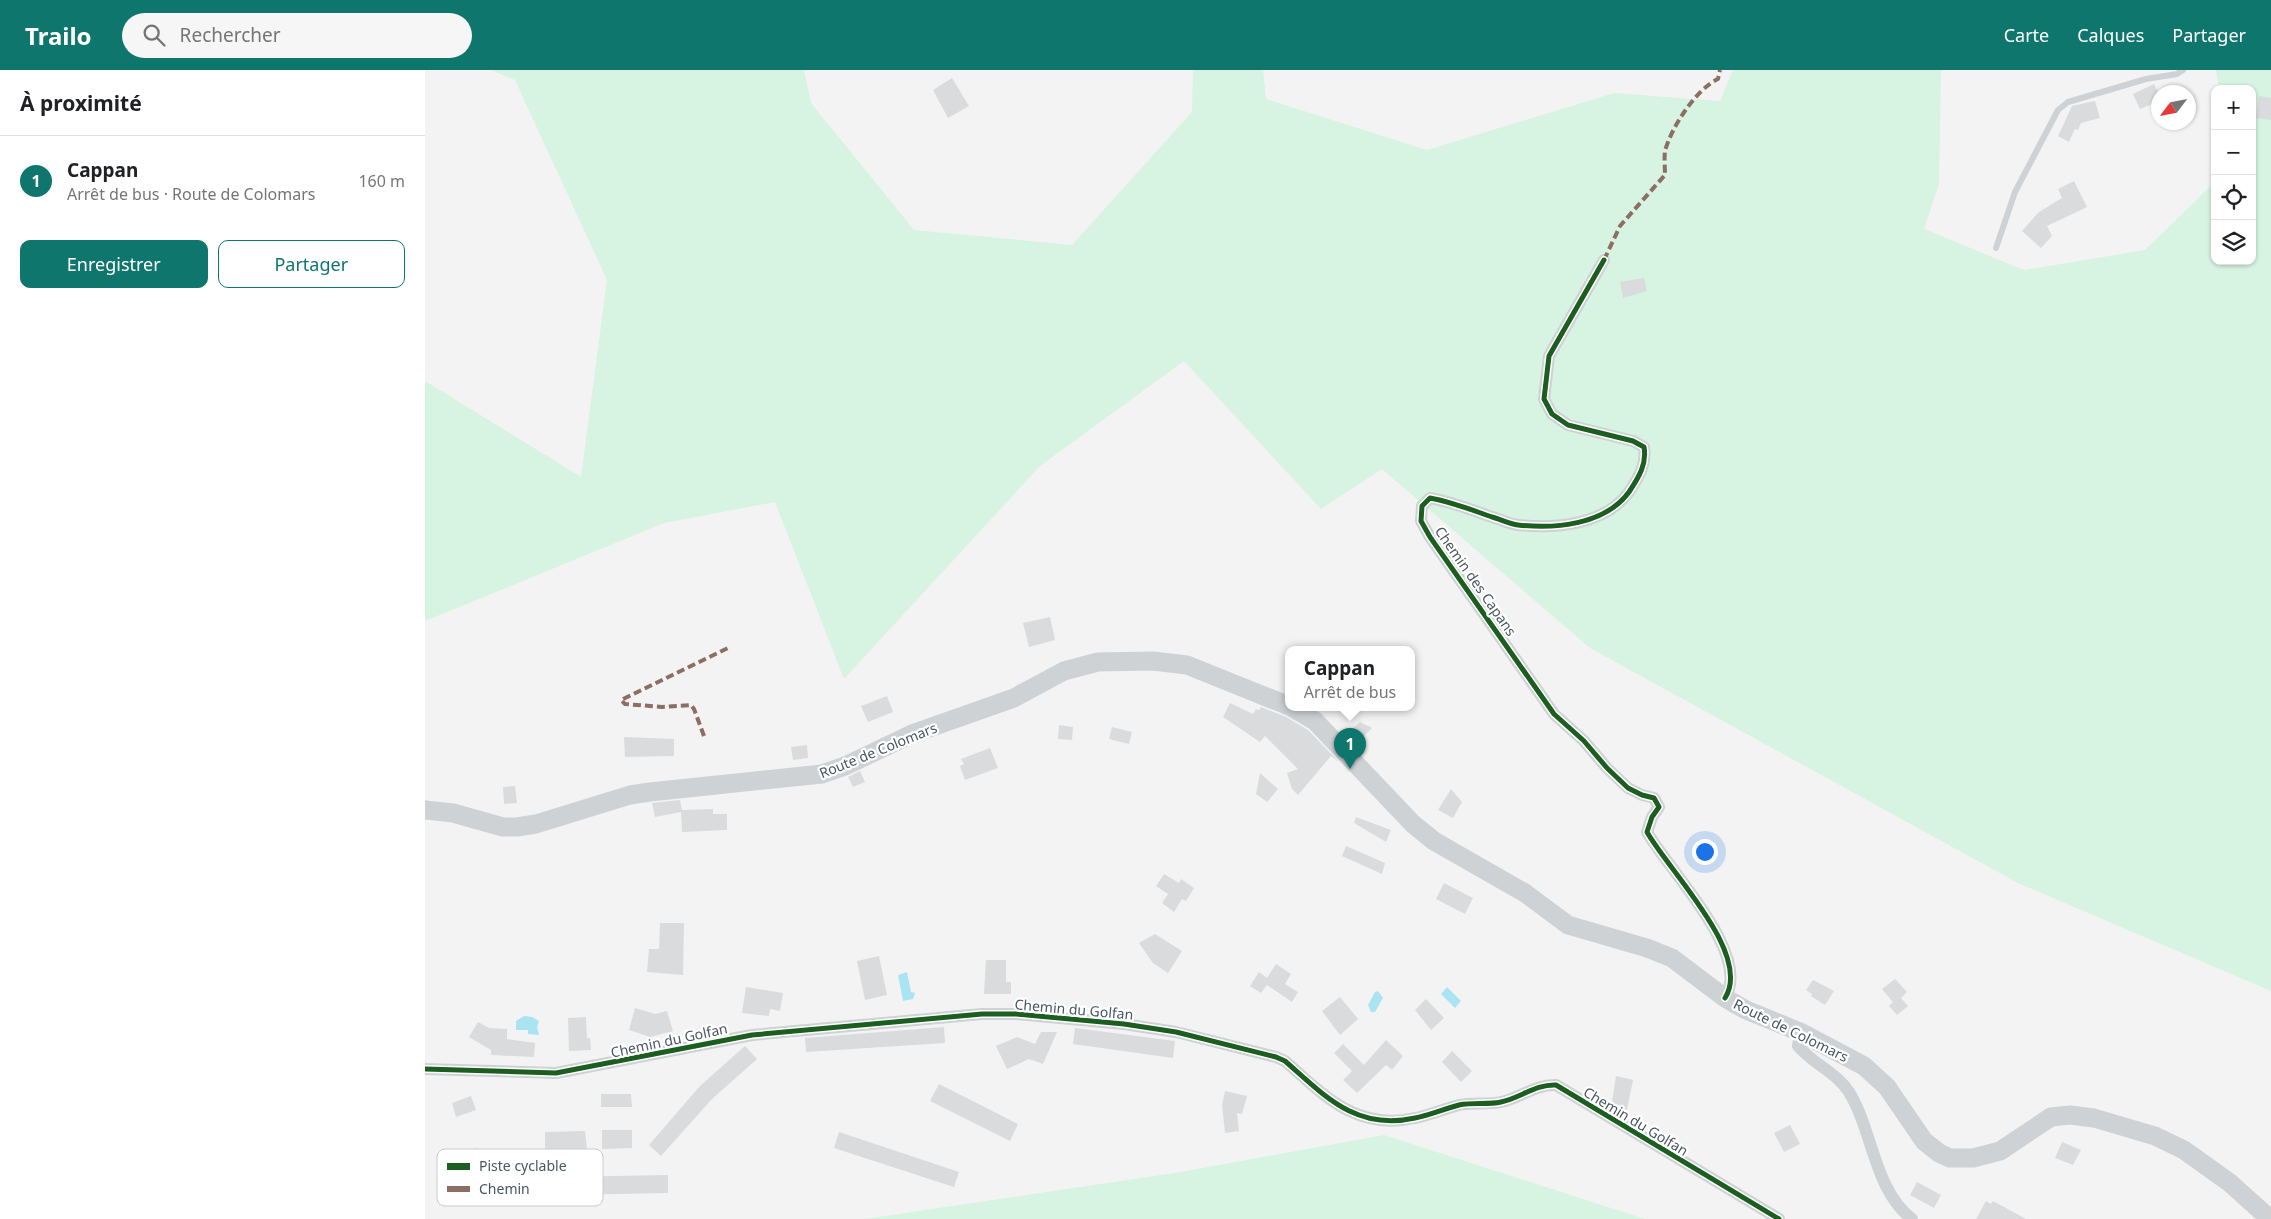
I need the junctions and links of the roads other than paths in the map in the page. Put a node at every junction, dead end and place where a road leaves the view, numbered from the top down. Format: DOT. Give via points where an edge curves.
graph roads {
  1 [pos="2183,70"];
  2 [pos="1996,248"];
  3 [pos="1604,260"];
  4 [pos="1285,704"];
  5 [pos="1298,711"];
  6 [pos="425,810"];
  7 [pos="1725,998"];
  8 [pos="1800,1032"];
  9 [pos="425,1070"];
  10 [pos="1779,1219"];
  11 [pos="1912,1219"];
  12 [pos="2270,1219"];
  1 -- 2 [label="lane" via="2068,102 2058,110 2015,192"];
  3 -- 7 [label="street, Chemin des Capans" via="1549,356 1544,399 1552,414 1568,425 1633,441 1644,447 1646,458 1638,478 1623,500 1605,514 1577,524 1516,525 1430,498 1421,506 1421,521 1554,714 1628,788 1654,798 1659,807 1647,832 1657,852 1674,869 1720,937 1732,978"];
  4 -- 6 [label="main road, Route de Colomars" via="1187,666 1153,661 1098,662 1064,671 1014,698 913,734 822,774 650,792 517,827 503,827 453,813"];
  5 -- 7 [label="main road, Route de Colomars" via="1315,721 1413,824 1433,840 1525,893 1568,925 1672,958"];
  7 -- 8 [label="main road, Route de Colomars"];
  8 -- 11 [label="street" via="1798,1046 1834,1075 1849,1092 1892,1196"];
  8 -- 12 [label="main road, Route de Colomars" via="1864,1066 1887,1087 1925,1142 1950,1158 1973,1158 2000,1151 2051,1117 2094,1118 2155,1136 2184,1150 2230,1183"];
  9 -- 10 [label="street, Chemin du Golfan" via="556,1073 752,1034 953,1016 1016,1014 1114,1023 1177,1032 1276,1057 1336,1105 1349,1113 1373,1119 1416,1118 1468,1104 1500,1102 1541,1086 1556,1085"];
}
